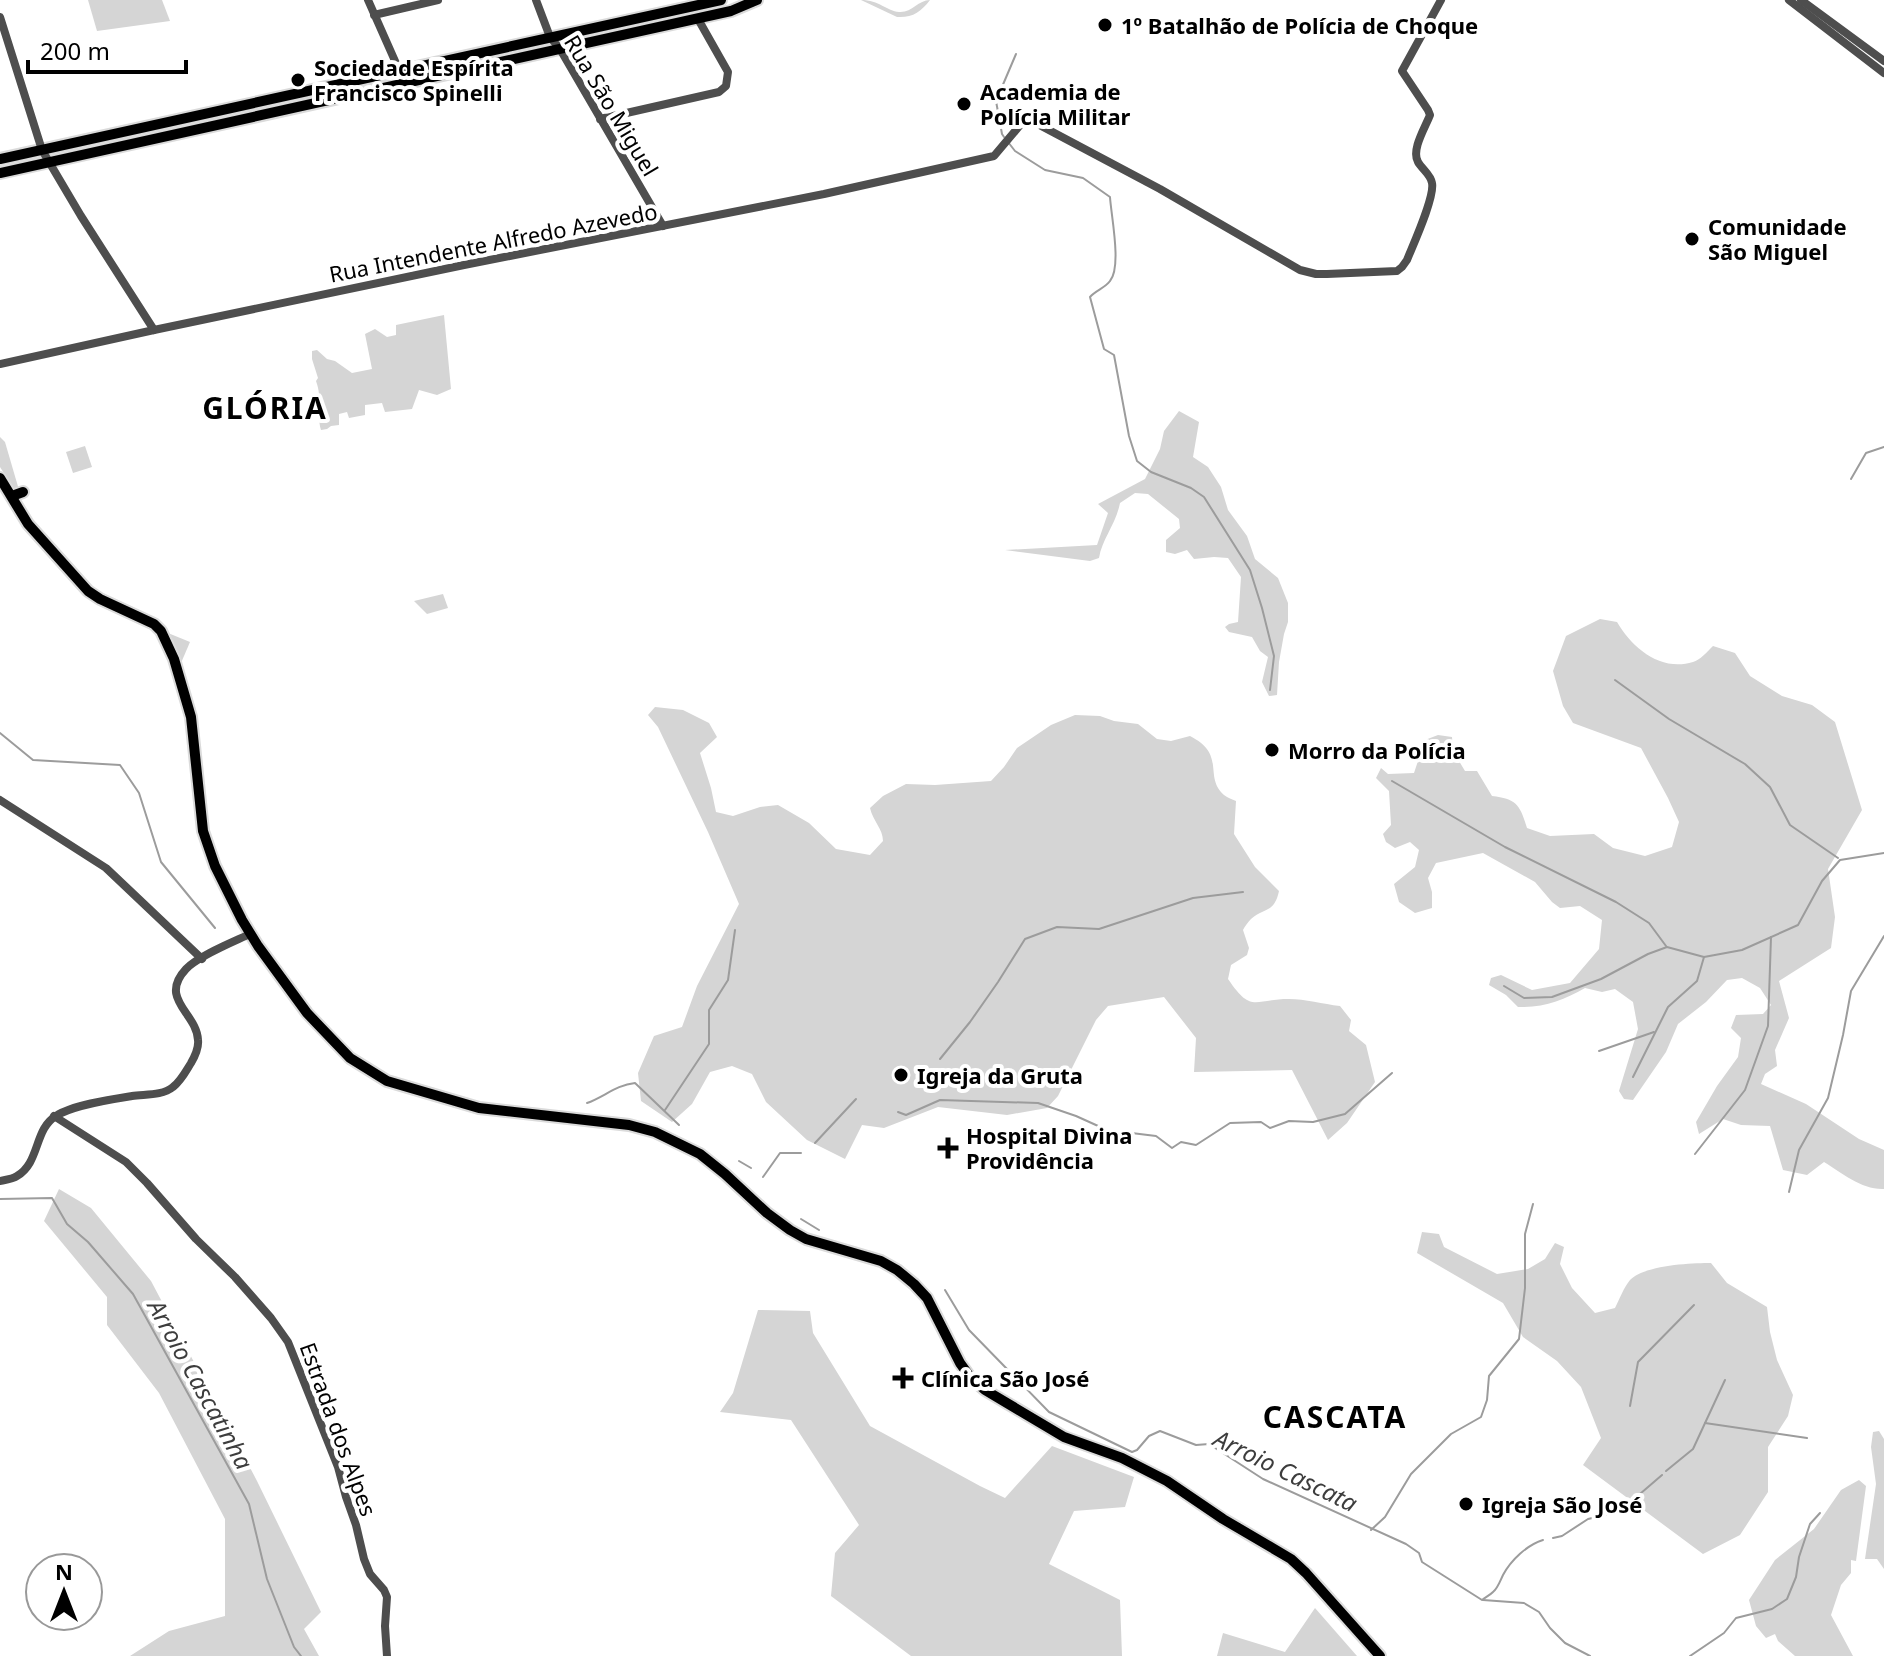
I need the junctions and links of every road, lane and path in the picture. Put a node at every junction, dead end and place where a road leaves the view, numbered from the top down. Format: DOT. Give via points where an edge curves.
graph roads {
  1 [pos="368,0"];
  2 [pos="438,0"];
  3 [pos="536,0"];
  4 [pos="721,0"];
  5 [pos="757,0"];
  6 [pos="1441,0"];
  7 [pos="1789,0"];
  8 [pos="1801,0"];
  9 [pos="374,15"];
  10 [pos="0,17"];
  11 [pos="698,19"];
  12 [pos="550,37"];
  13 [pos="560,49"];
  14 [pos="1884,61"];
  15 [pos="399,70"];
  16 [pos="1884,73"];
  17 [pos="600,119"];
  18 [pos="42,150"];
  19 [pos="0,159"];
  20 [pos="49,163"];
  21 [pos="0,173"];
  22 [pos="663,226"];
  23 [pos="154,330"];
  24 [pos="0,364"];
  25 [pos="0,478"];
  26 [pos="23,492"];
  27 [pos="12,496"];
  28 [pos="100,599"];
  29 [pos="140,623"];
  30 [pos="158,626"];
  31 [pos="179,679"];
  32 [pos="0,800"];
  33 [pos="250,934"];
  34 [pos="202,959"];
  35 [pos="54,1116"];
  36 [pos="0,1181"];
  37 [pos="387,1656"];
  38 [pos="1380,1656"];
  1 -- 9 [label="street"];
  2 -- 9 [label="street"];
  3 -- 12 [label="street, Rua São Miguel"];
  4 -- 12 [label="main road"];
  5 -- 11 [label="main road"];
  6 -- 22 [label="street, Rua Intendente Alfredo Azevedo" via="1402,71 1430,115 1415,154 1433,184 1407,260 1397,271 1300,270 1035,121 1026,121 994,156"];
  7 -- 16 [label="street"];
  8 -- 14 [label="street"];
  9 -- 15 [label="street"];
  10 -- 18 [label="street"];
  11 -- 13 [label="main road"];
  11 -- 17 [label="street" via="728,72 726,86 719,92"];
  12 -- 13 [label="street, Rua São Miguel"];
  12 -- 15 [label="main road"];
  13 -- 17 [label="street, Rua São Miguel"];
  13 -- 20 [label="main road"];
  15 -- 18 [label="main road"];
  17 -- 22 [label="street, Rua São Miguel"];
  18 -- 19 [label="main road"];
  18 -- 20 [label="street"];
  20 -- 21 [label="main road"];
  20 -- 23 [label="street"];
  22 -- 23 [label="street, Rua Intendente Alfredo Azevedo"];
  23 -- 24 [label="street, Rua Intendente Alfredo Azevedo"];
  25 -- 27 [label="main road"];
  26 -- 27 [label="main road"];
  27 -- 28 [label="main road" via="38,536"];
  28 -- 29 [label="main road"];
  28 -- 30 [label="main road"];
  29 -- 30 [label="main road"];
  29 -- 31 [label="main road" via="154,631"];
  30 -- 31 [label="main road"];
  31 -- 33 [label="main road" via="191,717 203,831"];
  32 -- 34 [label="street" via="106,868"];
  33 -- 34 [label="street"];
  33 -- 38 [label="main road" via="311,1019 350,1058 387,1081 479,1108 655,1132 700,1154 790,1230 897,1270 927,1298 960,1363 985,1390 1064,1437 1167,1481 1291,1559"];
  34 -- 35 [label="street" via="185,971 177,989 180,1007 198,1038 195,1055 175,1087"];
  35 -- 36 [label="street" via="29,1166"];
  35 -- 37 [label="street, Estrada dos Alpes" via="126,1162 235,1277 288,1342 338,1467 370,1574 387,1597"];
}
